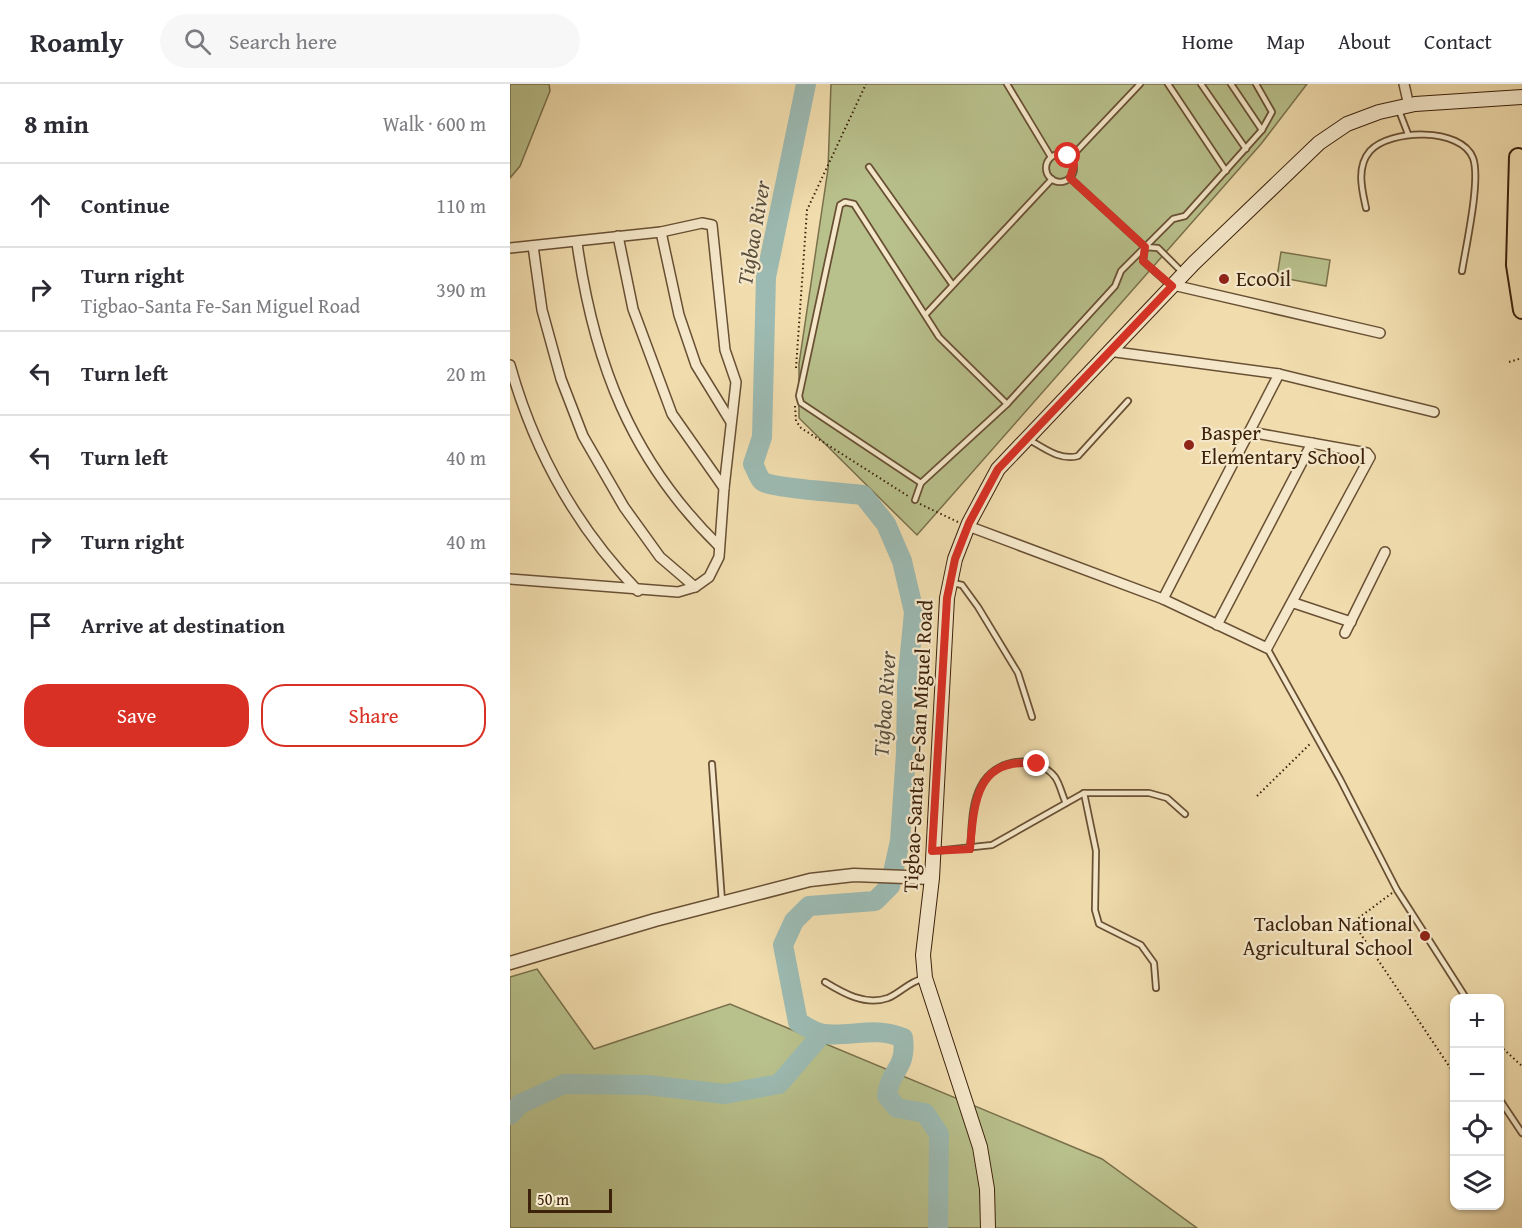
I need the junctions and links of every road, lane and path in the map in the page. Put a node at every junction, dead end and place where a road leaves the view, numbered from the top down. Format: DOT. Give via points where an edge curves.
graph roads {
  1 [pos="866,84"];
  2 [pos="1006,84"];
  3 [pos="1140,84"];
  4 [pos="1168,84"];
  5 [pos="1201,84"];
  6 [pos="1231,84"];
  7 [pos="1256,84"];
  8 [pos="1404,84"];
  9 [pos="1522,97"];
  10 [pos="1404,107"];
  11 [pos="1262,130"];
  12 [pos="1408,134"];
  13 [pos="1246,149"];
  14 [pos="1051,157"];
  15 [pos="1518,157"];
  16 [pos="1070,158"];
  17 [pos="869,167"];
  18 [pos="1226,171"];
  19 [pos="1070,178"];
  20 [pos="1052,179"];
  21 [pos="1366,208"];
  22 [pos="1519,231"];
  23 [pos="661,232"];
  24 [pos="618,236"];
  25 [pos="576,243"];
  26 [pos="533,246"];
  27 [pos="1145,247"];
  28 [pos="510,248"];
  29 [pos="1462,271"];
  30 [pos="1184,274"];
  31 [pos="952,284"];
  32 [pos="1172,286"];
  33 [pos="1522,310"];
  34 [pos="926,314"];
  35 [pos="1380,333"];
  36 [pos="1108,351"];
  37 [pos="1522,358"];
  38 [pos="1509,362"];
  39 [pos="510,365"];
  40 [pos="796,369"];
  41 [pos="1279,374"];
  42 [pos="795,400"];
  43 [pos="1128,401"];
  44 [pos="1007,404"];
  45 [pos="1434,412"];
  46 [pos="731,422"];
  47 [pos="1250,432"];
  48 [pos="1026,438"];
  49 [pos="1312,442"];
  50 [pos="921,483"];
  51 [pos="724,488"];
  52 [pos="915,501"];
  53 [pos="968,526"];
  54 [pos="719,546"];
  55 [pos="1385,552"];
  56 [pos="510,579"];
  57 [pos="950,582"];
  58 [pos="695,587"];
  59 [pos="638,591"];
  60 [pos="1162,599"];
  61 [pos="1293,603"];
  62 [pos="1351,621"];
  63 [pos="1217,625"];
  64 [pos="1345,633"];
  65 [pos="1267,648"];
  66 [pos="1032,717"];
  67 [pos="1315,738"];
  68 [pos="711,764"];
  69 [pos="1084,793"];
  70 [pos="1257,796"];
  71 [pos="1066,803"];
  72 [pos="1185,814"];
  73 [pos="970,849"];
  74 [pos="932,851"];
  75 [pos="932,878"];
  76 [pos="1396,890"];
  77 [pos="722,902"];
  78 [pos="510,963"];
  79 [pos="924,978"];
  80 [pos="825,982"];
  81 [pos="1156,988"];
  82 [pos="1463,994"];
  83 [pos="1502,1048"];
  84 [pos="1522,1066"];
  85 [pos="1450,1068"];
  86 [pos="1501,1102"];
  87 [pos="1522,1133"];
  88 [pos="988,1228"];
  1 -- 40 [label="path" via="807,210"];
  2 -- 14 [label="lane"];
  3 -- 16 [label="lane"];
  4 -- 18 [label="lane"];
  5 -- 13 [label="lane"];
  6 -- 11 [label="lane"];
  7 -- 11 [label="lane" via="1272,112"];
  8 -- 10 [label="street"];
  9 -- 10 [label="main road, Tigbao-Santa Fe-San Miguel Road"];
  10 -- 12 [label="lane"];
  10 -- 30 [label="main road, Tigbao-Santa Fe-San Miguel Road" via="1347,124 1318,143"];
  11 -- 13 [label="lane"];
  12 -- 21 [label="lane" via="1370,151 1360,178"];
  12 -- 29 [label="lane" via="1449,138 1466,147 1473,159 1475,177"];
  13 -- 18 [label="lane"];
  14 -- 16 [label="lane" via="1059,154"];
  14 -- 20 [label="lane" via="1047,171"];
  15 -- 22 [label="highway"];
  16 -- 19 [label="lane" via="1074,170"];
  17 -- 31 [label="lane"];
  18 -- 27 [label="lane" via="1185,216 1173,219"];
  19 -- 20 [label="lane" via="1062,182"];
  19 -- 27 [label="lane"];
  20 -- 31 [label="lane"];
  22 -- 33 [label="highway" via="1515,265"];
  23 -- 24 [label="street"];
  23 -- 46 [label="street" via="679,315 696,365"];
  23 -- 46 [label="street" via="702,223 712,225 725,350 736,382"];
  24 -- 25 [label="street"];
  24 -- 51 [label="street" via="633,309 672,414"];
  25 -- 26 [label="street"];
  25 -- 54 [label="street" via="602,362 632,434 690,517"];
  26 -- 28 [label="street"];
  26 -- 58 [label="street" via="542,310 561,379 583,436 624,507 660,557"];
  27 -- 30 [label="lane" via="1158,248"];
  27 -- 32 [label="lane" via="1143,261"];
  27 -- 44 [label="lane" via="1121,271 1115,286"];
  30 -- 32 [label="main road, Tigbao-Santa Fe-San Miguel Road"];
  31 -- 34 [label="lane"];
  32 -- 35 [label="street"];
  32 -- 36 [label="main road, Tigbao-Santa Fe-San Miguel Road"];
  34 -- 44 [label="lane" via="939,336"];
  34 -- 50 [label="lane" via="854,204 840,205 799,396 801,403"];
  36 -- 41 [label="street"];
  36 -- 48 [label="main road, Tigbao-Santa Fe-San Miguel Road"];
  37 -- 38 [label="path"];
  39 -- 59 [label="street" via="552,474 591,538"];
  41 -- 45 [label="street"];
  41 -- 47 [label="street"];
  42 -- 52 [label="path" via="796,422 801,428"];
  43 -- 48 [label="lane" via="1078,456 1060,456"];
  44 -- 50 [label="lane"];
  46 -- 51 [label="street"];
  47 -- 49 [label="street"];
  47 -- 60 [label="street"];
  48 -- 53 [label="main road, Tigbao-Santa Fe-San Miguel Road" via="998,469"];
  49 -- 61 [label="street" via="1367,453 1370,457"];
  49 -- 63 [label="street"];
  50 -- 52 [label="lane"];
  51 -- 54 [label="street"];
  52 -- 53 [label="path"];
  53 -- 57 [label="main road, Tigbao-Santa Fe-San Miguel Road"];
  53 -- 60 [label="street"];
  54 -- 58 [label="street" via="719,557 709,577"];
  55 -- 62 [label="street"];
  56 -- 59 [label="street"];
  57 -- 66 [label="lane" via="962,585 1018,673"];
  57 -- 74 [label="main road, Tigbao-Santa Fe-San Miguel Road"];
  58 -- 59 [label="street" via="678,592"];
  60 -- 63 [label="street"];
  61 -- 62 [label="street"];
  61 -- 65 [label="street"];
  62 -- 64 [label="street"];
  63 -- 65 [label="street"];
  65 -- 67 [label="lane"];
  67 -- 70 [label="path"];
  67 -- 76 [label="lane"];
  68 -- 77 [label="lane"];
  69 -- 71 [label="lane"];
  69 -- 72 [label="lane" via="1149,793 1167,798"];
  69 -- 81 [label="lane" via="1096,851 1095,910 1099,924 1141,945 1154,963"];
  71 -- 73 [label="lane" via="992,845"];
  71 -- 73 [label="lane" via="1055,777 1037,764 1017,761 996,769 981,785 974,808"];
  73 -- 74 [label="lane"];
  74 -- 75 [label="main road, Tigbao-Santa Fe-San Miguel Road"];
  75 -- 77 [label="street" via="854,875 810,880"];
  75 -- 79 [label="main road, Tigbao-Santa Fe-San Miguel Road"];
  76 -- 82 [label="lane"];
  76 -- 85 [label="path" via="1356,920 1360,933"];
  77 -- 78 [label="street"];
  79 -- 80 [label="lane" via="887,998 870,999 849,997"];
  79 -- 88 [label="main road, Tigbao-Santa Fe-San Miguel Road" via="980,1147"];
  83 -- 84 [label="path"];
  86 -- 87 [label="lane"];
}
